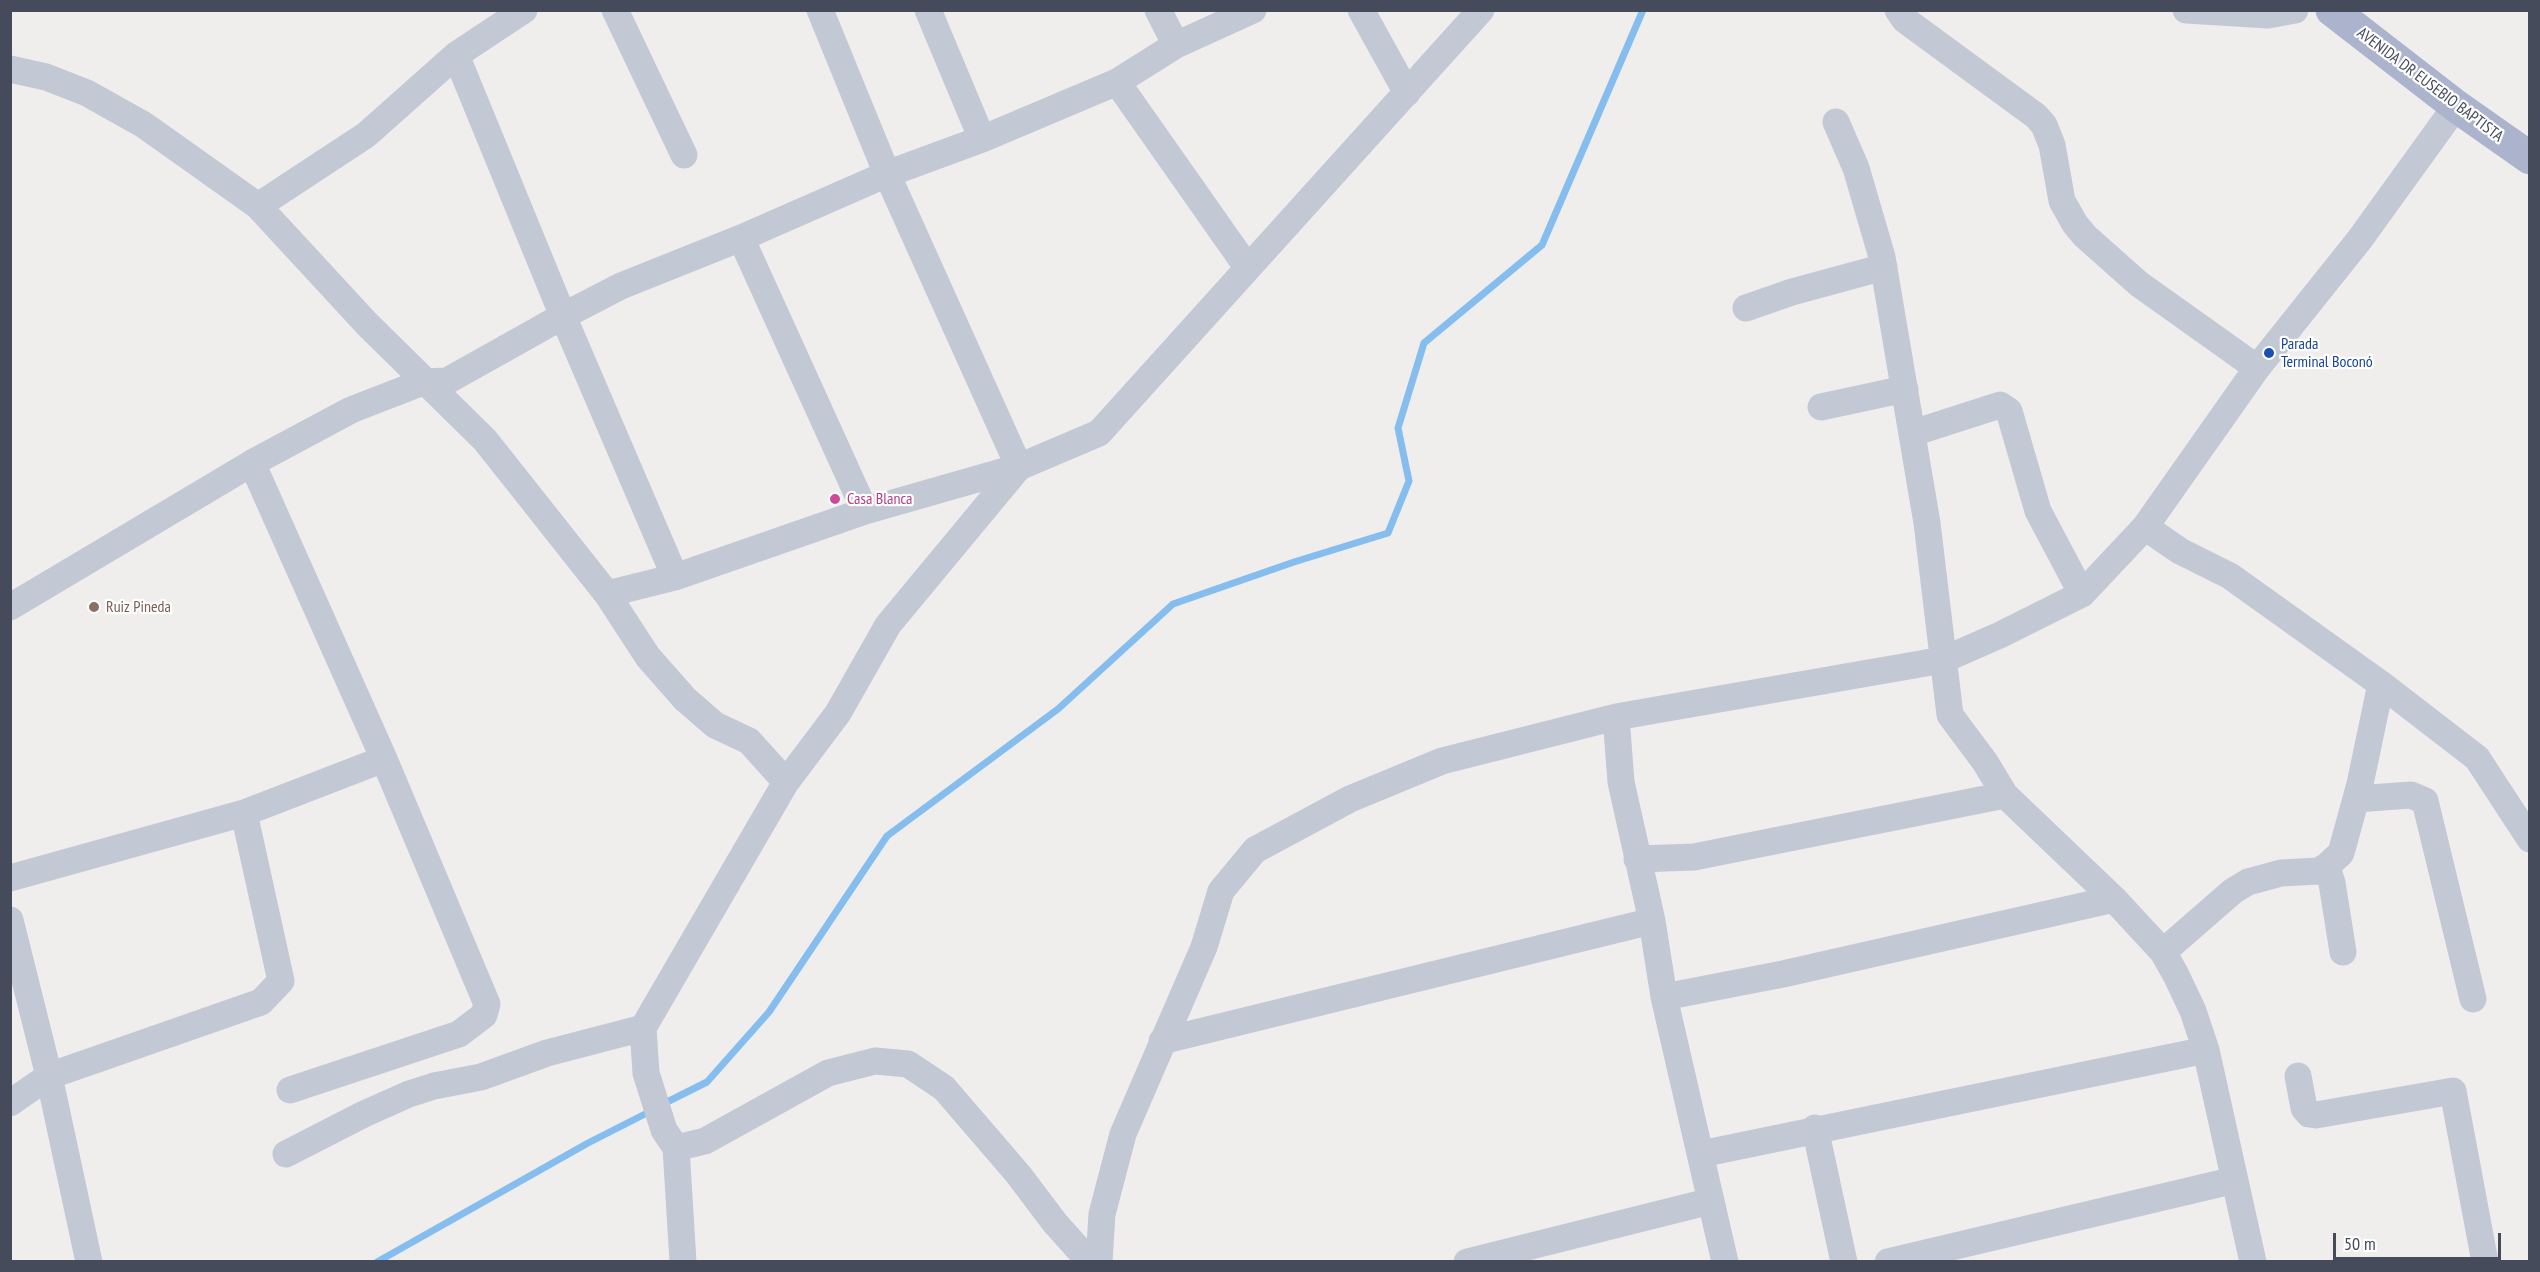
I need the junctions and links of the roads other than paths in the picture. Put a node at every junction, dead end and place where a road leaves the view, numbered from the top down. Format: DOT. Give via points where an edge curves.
graph roads {
  1 [pos="524,10"];
  2 [pos="615,10"];
  3 [pos="820,10"];
  4 [pos="928,10"];
  5 [pos="1158,10"];
  6 [pos="1253,10"];
  7 [pos="1361,10"];
  8 [pos="1481,10"];
  9 [pos="1898,10"];
  10 [pos="2186,10"];
  11 [pos="2295,10"];
  12 [pos="2332,10"];
  13 [pos="1176,45"];
  14 [pos="456,55"];
  15 [pos="10,69"];
  16 [pos="1117,82"];
  17 [pos="1407,93"];
  18 [pos="2456,106"];
  19 [pos="1836,122"];
  20 [pos="982,138"];
  21 [pos="684,155"];
  22 [pos="2529,158"];
  23 [pos="887,174"];
  24 [pos="258,206"];
  25 [pos="741,238"];
  26 [pos="1247,267"];
  27 [pos="1884,267"];
  28 [pos="1746,308"];
  29 [pos="563,316"];
  30 [pos="2257,368"];
  31 [pos="423,382"];
  32 [pos="1905,389"];
  33 [pos="1821,407"];
  34 [pos="1913,433"];
  35 [pos="252,463"];
  36 [pos="1019,467"];
  37 [pos="865,511"];
  38 [pos="2145,527"];
  39 [pos="675,577"];
  40 [pos="607,594"];
  41 [pos="2082,594"];
  42 [pos="10,608"];
  43 [pos="1943,660"];
  44 [pos="2381,684"];
  45 [pos="1616,717"];
  46 [pos="384,759"];
  47 [pos="786,782"];
  48 [pos="2005,795"];
  49 [pos="2356,799"];
  50 [pos="244,813"];
  51 [pos="2529,839"];
  52 [pos="1637,859"];
  53 [pos="2327,866"];
  54 [pos="10,878"];
  55 [pos="2114,899"];
  56 [pos="10,920"];
  57 [pos="1652,921"];
  58 [pos="2163,952"];
  59 [pos="2343,952"];
  60 [pos="1664,997"];
  61 [pos="2473,999"];
  62 [pos="644,1028"];
  63 [pos="1162,1041"];
  64 [pos="417,1047"];
  65 [pos="2206,1050"];
  66 [pos="49,1076"];
  67 [pos="2298,1076"];
  68 [pos="434,1086"];
  69 [pos="290,1090"];
  70 [pos="10,1103"];
  71 [pos="1815,1128"];
  72 [pos="670,1139"];
  73 [pos="286,1154"];
  74 [pos="1701,1154"];
  75 [pos="2235,1180"];
  76 [pos="1711,1201"];
  77 [pos="89,1262"];
  78 [pos="683,1262"];
  79 [pos="1090,1262"];
  80 [pos="1099,1262"];
  81 [pos="1467,1262"];
  82 [pos="1725,1262"];
  83 [pos="1844,1262"];
  84 [pos="1888,1262"];
  85 [pos="2253,1262"];
  86 [pos="2485,1262"];
  1 -- 14 [label="street"];
  2 -- 21 [label="street"];
  3 -- 23 [label="street"];
  4 -- 20 [label="street"];
  5 -- 13 [label="street"];
  6 -- 13 [label="street"];
  7 -- 17 [label="street"];
  8 -- 17 [label="street"];
  9 -- 30 [label="street" via="1905,20 2044,125 2062,201 2085,236 2139,284"];
  10 -- 11 [label="street" via="2268,15"];
  12 -- 18 [label="main road, AVENIDA DR EUSEBIO BAPTISTA"];
  13 -- 16 [label="street"];
  14 -- 24 [label="street" via="366,135"];
  14 -- 29 [label="street"];
  15 -- 24 [label="street" via="87,93 144,125"];
  16 -- 20 [label="street"];
  16 -- 26 [label="street"];
  17 -- 26 [label="street"];
  18 -- 22 [label="main road, AVENIDA DR EUSEBIO BAPTISTA"];
  18 -- 30 [label="street" via="2361,239"];
  19 -- 27 [label="street" via="1856,168"];
  20 -- 23 [label="street"];
  23 -- 25 [label="street"];
  23 -- 36 [label="street"];
  24 -- 31 [label="street"];
  25 -- 29 [label="street" via="621,286"];
  25 -- 37 [label="street"];
  26 -- 36 [label="street" via="1099,433"];
  27 -- 28 [label="street"];
  27 -- 32 [label="street"];
  29 -- 31 [label="street" via="447,381"];
  29 -- 39 [label="street"];
  30 -- 38 [label="street"];
  31 -- 35 [label="street" via="351,410"];
  31 -- 40 [label="street" via="485,440"];
  32 -- 33 [label="street"];
  32 -- 34 [label="street"];
  34 -- 41 [label="street" via="2000,405 2009,411 2038,511"];
  34 -- 43 [label="street"];
  35 -- 42 [label="street"];
  35 -- 46 [label="street"];
  36 -- 37 [label="street"];
  36 -- 47 [label="street" via="888,625 838,713"];
  37 -- 39 [label="street"];
  38 -- 41 [label="street"];
  38 -- 44 [label="street" via="2180,551 2230,576"];
  39 -- 40 [label="street"];
  40 -- 47 [label="street" via="648,657 685,699 715,724 749,741"];
  41 -- 43 [label="street"];
  43 -- 45 [label="street"];
  43 -- 48 [label="street" via="1950,715"];
  44 -- 49 [label="street"];
  44 -- 51 [label="street" via="2476,758"];
  45 -- 52 [label="street" via="1621,782"];
  45 -- 63 [label="street" via="1442,761 1350,799 1255,850 1221,891 1204,947"];
  46 -- 50 [label="street"];
  46 -- 64 [label="street" via="487,1004 484,1015 459,1034"];
  47 -- 62 [label="street"];
  48 -- 52 [label="street" via="1694,857"];
  48 -- 55 [label="street"];
  49 -- 53 [label="street" via="2345,845"];
  49 -- 61 [label="street" via="2411,795 2425,801"];
  50 -- 54 [label="street"];
  50 -- 66 [label="street" via="281,981 261,1002"];
  52 -- 57 [label="street"];
  53 -- 58 [label="street" via="2308,873 2281,873 2248,882"];
  53 -- 59 [label="street"];
  55 -- 58 [label="street"];
  55 -- 60 [label="street"];
  56 -- 66 [label="street"];
  57 -- 60 [label="street"];
  57 -- 63 [label="street"];
  58 -- 65 [label="street" via="2193,1011"];
  60 -- 74 [label="street"];
  62 -- 68 [label="street" via="547,1053 481,1077"];
  62 -- 72 [label="street" via="646,1073"];
  63 -- 80 [label="street" via="1123,1134 1102,1214"];
  64 -- 68 [label="street"];
  64 -- 69 [label="street"];
  65 -- 71 [label="street"];
  65 -- 75 [label="street"];
  66 -- 70 [label="street"];
  66 -- 77 [label="street"];
  67 -- 86 [label="street" via="2304,1108 2308,1114 2316,1115 2453,1091"];
  68 -- 73 [label="street" via="364,1114"];
  71 -- 74 [label="street"];
  71 -- 83 [label="street"];
  72 -- 78 [label="street"];
  72 -- 79 [label="street" via="705,1141 828,1073 875,1061 908,1064 944,1088"];
  74 -- 76 [label="street"];
  75 -- 84 [label="street"];
  75 -- 85 [label="street"];
  76 -- 81 [label="street"];
  76 -- 82 [label="street"];
}
